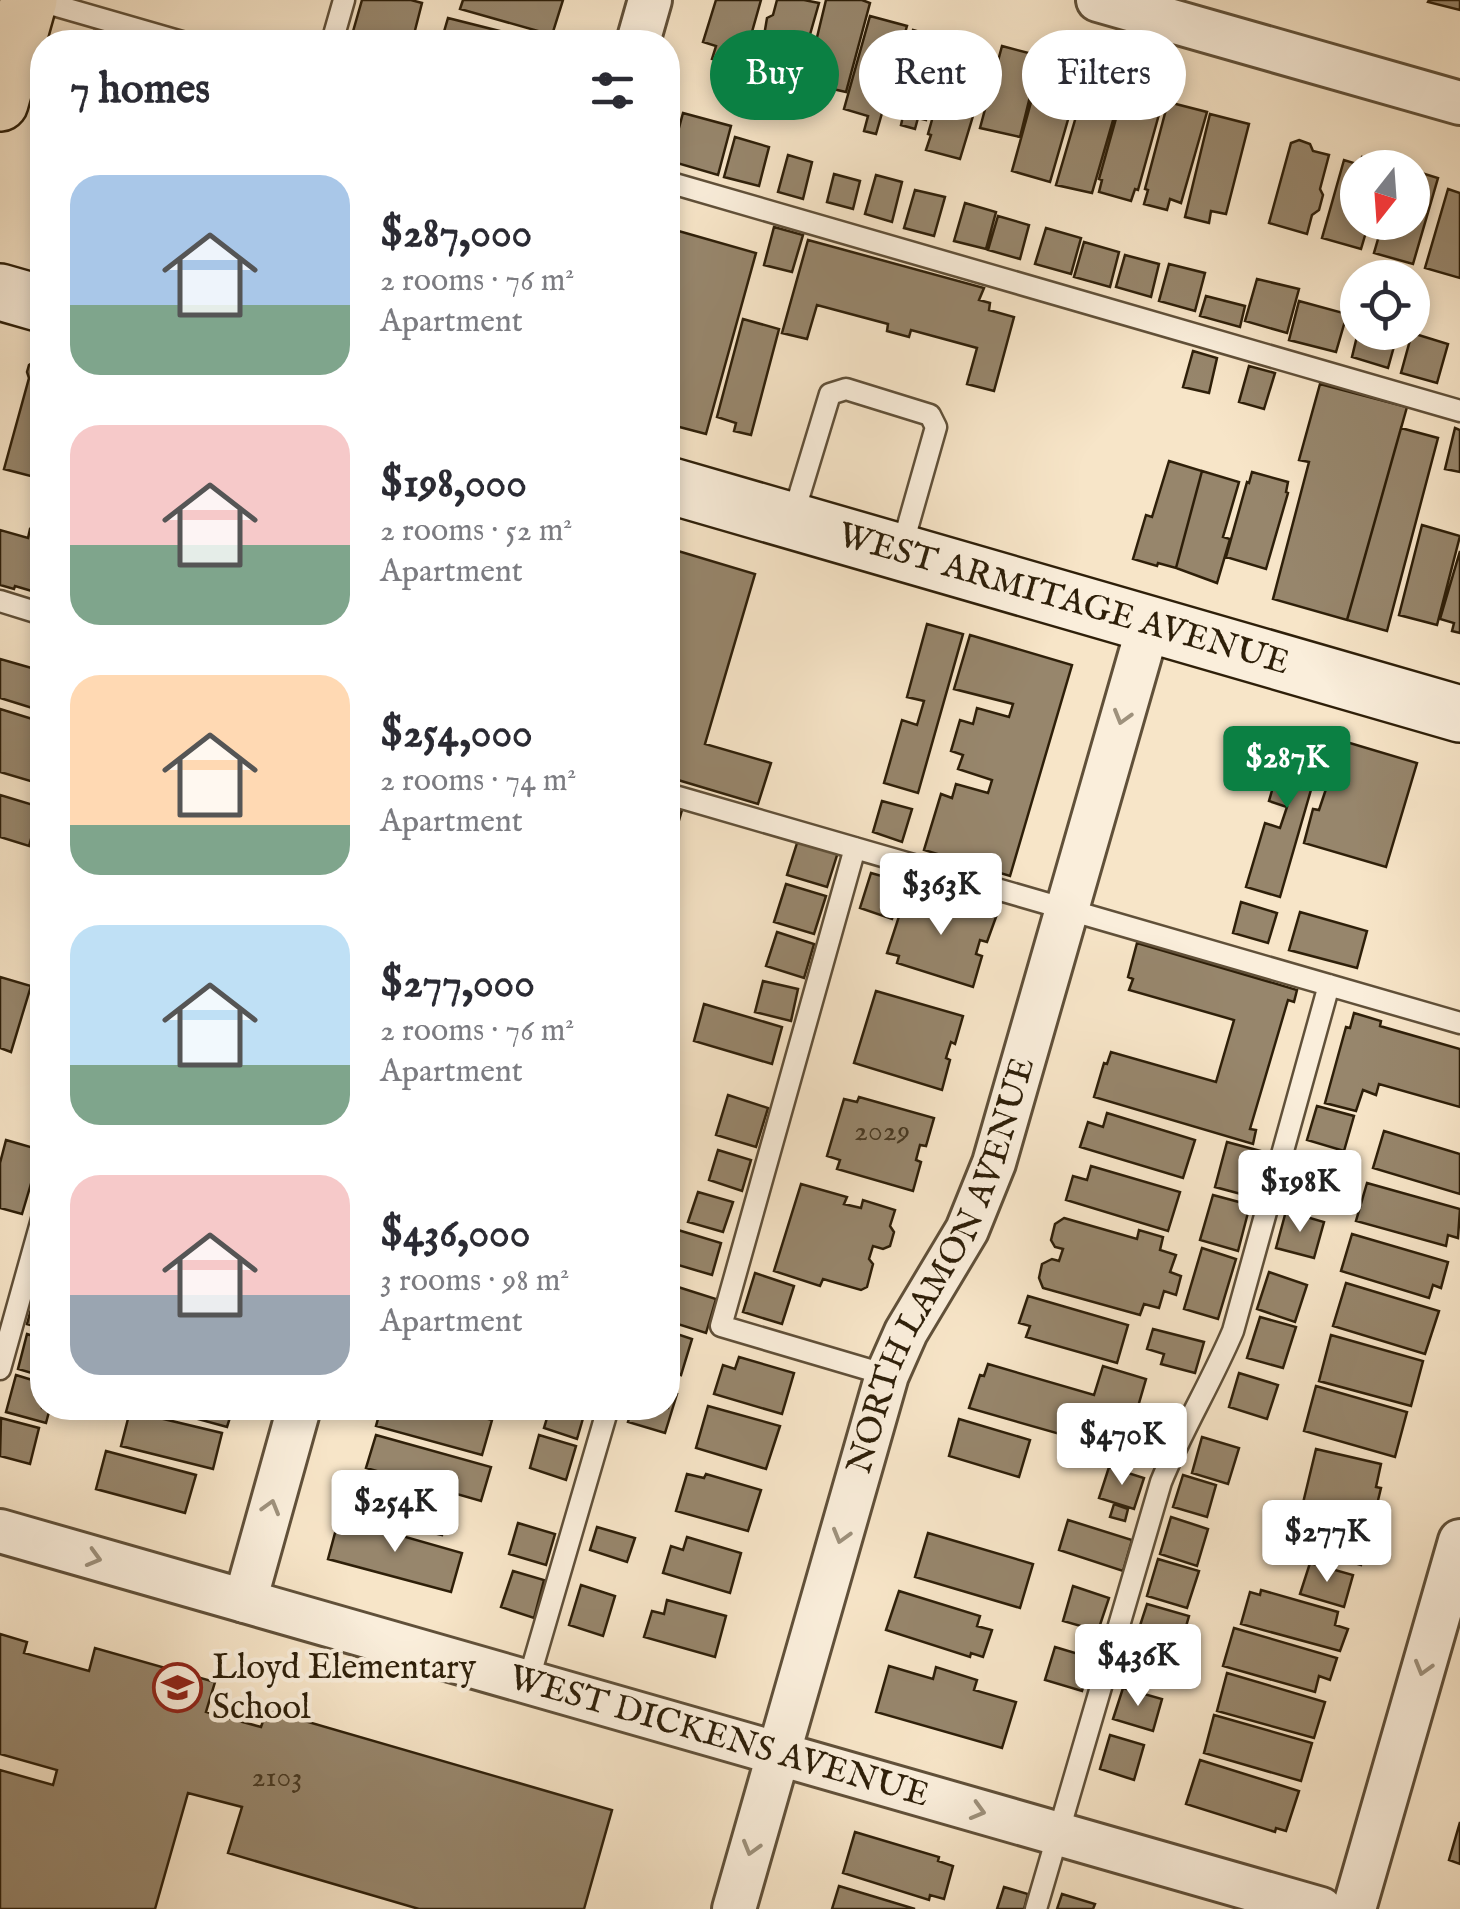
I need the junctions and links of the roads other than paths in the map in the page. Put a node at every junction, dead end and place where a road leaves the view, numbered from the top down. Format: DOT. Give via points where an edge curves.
graph roads {
  1 [pos="32,0"];
  2 [pos="344,0"];
  3 [pos="650,0"];
  4 [pos="1098,0"];
  5 [pos="139,30"];
  6 [pos="335,30"];
  7 [pos="641,30"];
  8 [pos="0,102"];
  9 [pos="1460,103"];
  10 [pos="680,185"];
  11 [pos="0,292"];
  12 [pos="30,301"];
  13 [pos="1460,411"];
  14 [pos="680,488"];
  15 [pos="791,520"];
  16 [pos="900,552"];
  17 [pos="0,601"];
  18 [pos="30,610"];
  19 [pos="1149,624"];
  20 [pos="1460,714"];
  21 [pos="680,797"];
  22 [pos="854,848"];
  23 [pos="1066,909"];
  24 [pos="1329,986"];
  25 [pos="1460,1023"];
  26 [pos="30,1262"];
  27 [pos="0,1369"];
  28 [pos="887,1374"];
  29 [pos="297,1420"];
  30 [pos="604,1420"];
  31 [pos="0,1532"];
  32 [pos="1460,1541"];
  33 [pos="244,1601"];
  34 [pos="528,1682"];
  35 [pos="778,1754"];
  36 [pos="1058,1834"];
  37 [pos="734,1909"];
  38 [pos="1036,1909"];
  39 [pos="1321,1909"];
  40 [pos="1354,1909"];
  1 -- 5 [label="lane"];
  1 -- 8 [label="main road"];
  2 -- 6 [label="lane"];
  3 -- 7 [label="street"];
  4 -- 9 [label="street"];
  10 -- 13 [label="lane"];
  11 -- 12 [label="main road"];
  14 -- 15 [label="main road, WEST ARMITAGE AVENUE"];
  15 -- 16 [label="main road, WEST ARMITAGE AVENUE"];
  15 -- 16 [label="lane" via="830,394 846,389 930,416 936,428"];
  16 -- 19 [label="main road, WEST ARMITAGE AVENUE"];
  17 -- 18 [label="lane"];
  19 -- 20 [label="main road, WEST ARMITAGE AVENUE"];
  19 -- 23 [label="street, NORTH LAMON AVENUE, one-way"];
  21 -- 22 [label="lane"];
  22 -- 23 [label="lane"];
  22 -- 28 [label="lane" via="721,1326"];
  23 -- 24 [label="lane"];
  23 -- 28 [label="street, NORTH LAMON AVENUE" via="994,1163 968,1230"];
  24 -- 25 [label="lane"];
  24 -- 36 [label="lane" via="1232,1332 1161,1482"];
  26 -- 27 [label="lane"];
  28 -- 35 [label="street, NORTH LAMON AVENUE, one-way"];
  33 -- 29 [label="street, one-way"];
  30 -- 34 [label="lane"];
  31 -- 33 [label="street, WEST DICKENS AVENUE, one-way"];
  32 -- 40 [label="street, one-way"];
  33 -- 34 [label="street, WEST DICKENS AVENUE"];
  34 -- 35 [label="street, WEST DICKENS AVENUE"];
  35 -- 36 [label="street, WEST DICKENS AVENUE, one-way"];
  35 -- 37 [label="street, NORTH LAMON AVENUE, one-way"];
  36 -- 38 [label="lane"];
  36 -- 39 [label="street, WEST DICKENS AVENUE"];
}
